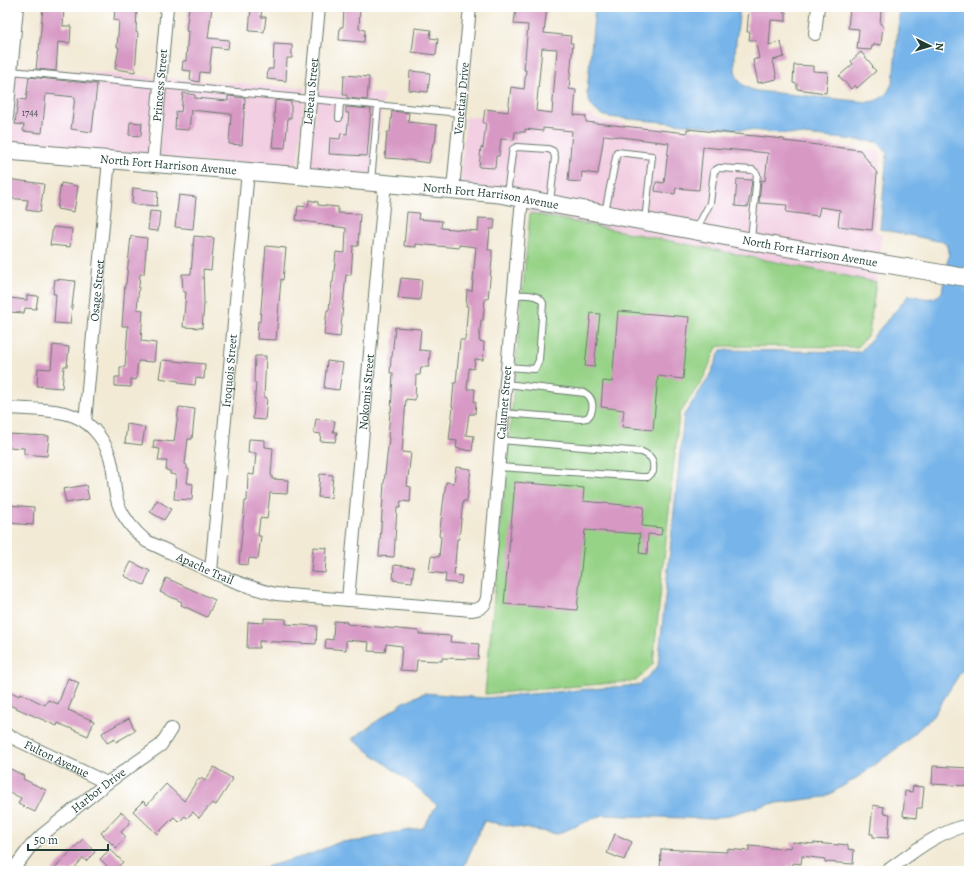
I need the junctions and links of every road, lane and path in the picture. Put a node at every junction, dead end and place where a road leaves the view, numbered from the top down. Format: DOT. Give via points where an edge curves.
graph roads {
  1 [pos="17,7"];
  2 [pos="167,7"];
  3 [pos="319,7"];
  4 [pos="470,7"];
  5 [pos="818,7"];
  6 [pos="815,34"];
  7 [pos="10,68"];
  8 [pos="159,84"];
  9 [pos="310,99"];
  10 [pos="340,102"];
  11 [pos="378,105"];
  12 [pos="460,113"];
  13 [pos="7,117"];
  14 [pos="339,118"];
  15 [pos="7,151"];
  16 [pos="109,159"];
  17 [pos="153,163"];
  18 [pos="248,171"];
  19 [pos="303,176"];
  20 [pos="378,183"];
  21 [pos="453,189"];
  22 [pos="515,197"];
  23 [pos="550,204"];
  24 [pos="605,214"];
  25 [pos="644,222"];
  26 [pos="695,232"];
  27 [pos="751,242"];
  28 [pos="969,278"];
  29 [pos="514,294"];
  30 [pos="507,367"];
  31 [pos="506,384"];
  32 [pos="7,408"];
  33 [pos="503,413"];
  34 [pos="85,422"];
  35 [pos="501,440"];
  36 [pos="499,467"];
  37 [pos="211,571"];
  38 [pos="348,600"];
  39 [pos="483,607"];
  40 [pos="171,729"];
  41 [pos="7,735"];
  42 [pos="107,783"];
  43 [pos="969,825"];
  44 [pos="12,871"];
  45 [pos="887,871"];
  1 -- 7 [label="street"];
  2 -- 8 [label="street, Princess Street"];
  3 -- 9 [label="street, Lebeau Street"];
  4 -- 12 [label="street, Venetian Drive"];
  5 -- 6 [label="street"];
  7 -- 8 [label="lane"];
  7 -- 13 [label="street"];
  8 -- 9 [label="lane"];
  8 -- 17 [label="street, Princess Street"];
  9 -- 10 [label="lane"];
  9 -- 19 [label="street, Lebeau Street"];
  10 -- 11 [label="lane"];
  10 -- 14 [label="lane"];
  11 -- 12 [label="lane"];
  11 -- 20 [label="lane"];
  12 -- 21 [label="street, Venetian Drive"];
  15 -- 16 [label="main road, North Fort Harrison Avenue"];
  16 -- 17 [label="main road, North Fort Harrison Avenue"];
  16 -- 34 [label="street, Osage Street"];
  17 -- 18 [label="main road, North Fort Harrison Avenue"];
  18 -- 19 [label="main road, North Fort Harrison Avenue"];
  18 -- 37 [label="street, Iroquois Street"];
  19 -- 20 [label="main road, North Fort Harrison Avenue"];
  20 -- 21 [label="main road, North Fort Harrison Avenue"];
  20 -- 38 [label="street, Nokomis Street"];
  21 -- 22 [label="main road, North Fort Harrison Avenue"];
  22 -- 23 [label="main road, North Fort Harrison Avenue"];
  22 -- 23 [label="lane" via="509,176 513,149 548,149 553,151 555,157"];
  22 -- 29 [label="street, Calumet Street"];
  23 -- 24 [label="main road, North Fort Harrison Avenue"];
  24 -- 25 [label="main road, North Fort Harrison Avenue"];
  24 -- 25 [label="lane" via="617,152 652,156"];
  25 -- 26 [label="main road, North Fort Harrison Avenue"];
  26 -- 27 [label="main road, North Fort Harrison Avenue"];
  26 -- 27 [label="lane" via="710,203 714,171 719,168 753,170 757,174"];
  27 -- 28 [label="main road, North Fort Harrison Avenue"];
  29 -- 30 [label="street, Calumet Street"];
  29 -- 30 [label="lane" via="536,296 543,303 538,360 535,369"];
  30 -- 31 [label="street, Calumet Street"];
  31 -- 33 [label="street, Calumet Street"];
  31 -- 33 [label="lane" via="584,393 592,402 592,410 590,416 580,419"];
  32 -- 34 [label="street, Apache Trail" via="63,412"];
  33 -- 35 [label="street, Calumet Street"];
  34 -- 37 [label="street, Apache Trail" via="96,431 105,445 112,463 116,496 128,523 146,541"];
  35 -- 36 [label="street, Calumet Street"];
  35 -- 36 [label="lane" via="642,452 649,455 654,463 653,472 648,477"];
  36 -- 39 [label="street, Calumet Street" via="487,598"];
  37 -- 38 [label="street, Apache Trail" via="257,590"];
  38 -- 39 [label="street, Apache Trail" via="472,610"];
  40 -- 42 [label="street, Harbor Drive" via="161,745"];
  41 -- 42 [label="street, Fulton Avenue"];
  42 -- 44 [label="street, Harbor Drive" via="42,835"];
  43 -- 45 [label="street" via="932,838"];
}
